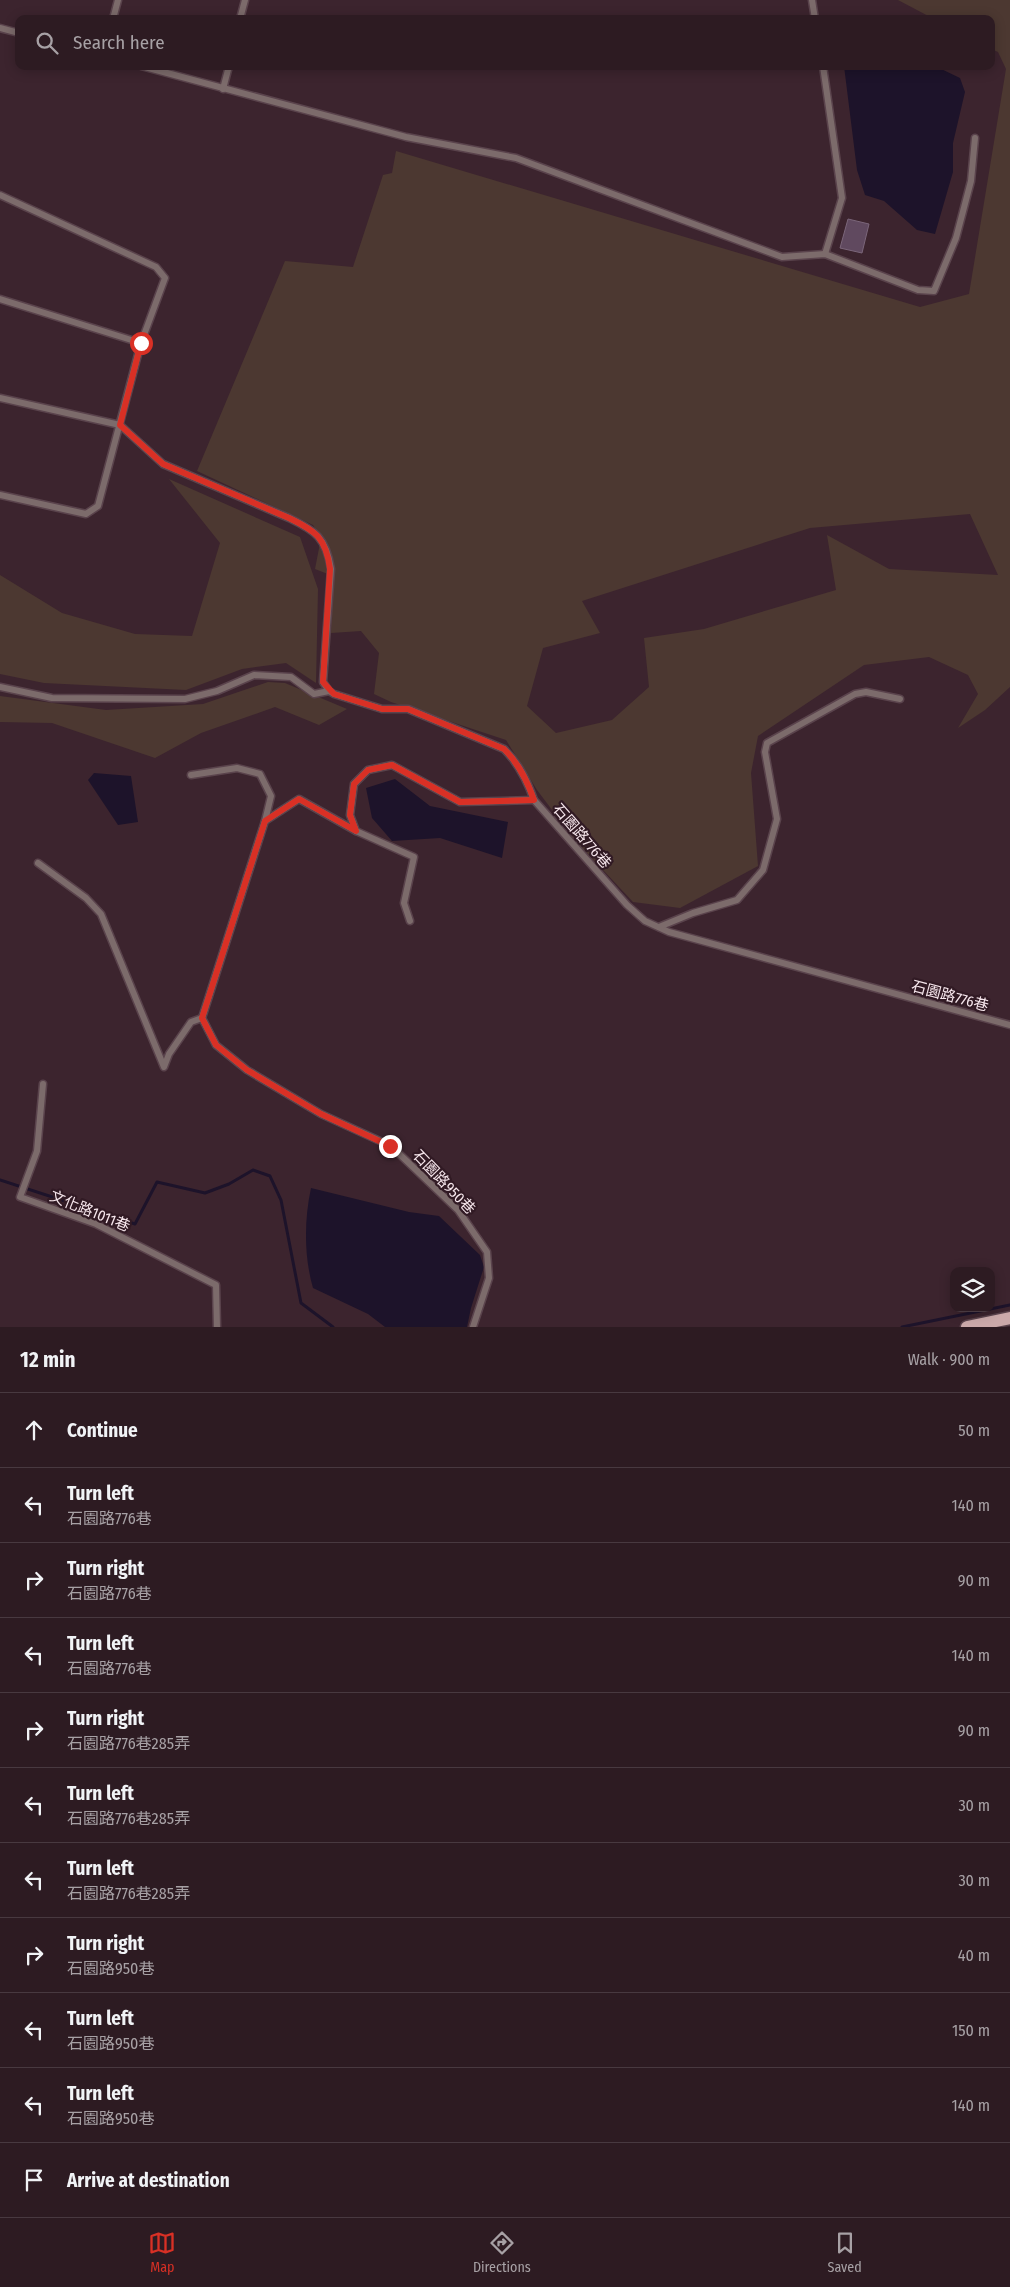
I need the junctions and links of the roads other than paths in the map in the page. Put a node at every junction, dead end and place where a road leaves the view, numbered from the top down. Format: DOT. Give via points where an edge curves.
graph roads {
  1 [pos="118,0"];
  2 [pos="244,0"];
  3 [pos="812,0"];
  4 [pos="114,15"];
  5 [pos="241,15"];
  6 [pos="814,15"];
  7 [pos="0,28"];
  8 [pos="15,32"];
  9 [pos="156,70"];
  10 [pos="228,70"];
  11 [pos="823,70"];
  12 [pos="223,88"];
  13 [pos="975,138"];
  14 [pos="0,196"];
  15 [pos="825,254"];
  16 [pos="0,299"];
  17 [pos="141,343"];
  18 [pos="0,398"];
  19 [pos="120,425"];
  20 [pos="0,495"];
  21 [pos="0,687"];
  22 [pos="329,691"];
  23 [pos="900,699"];
  24 [pos="191,775"];
  25 [pos="534,800"];
  26 [pos="265,821"];
  27 [pos="356,831"];
  28 [pos="38,863"];
  29 [pos="410,921"];
  30 [pos="659,927"];
  31 [pos="202,1018"];
  32 [pos="1010,1025"];
  33 [pos="43,1084"];
  34 [pos="1010,1318"];
  35 [pos="217,1327"];
  36 [pos="473,1327"];
  37 [pos="967,1327"];
  1 -- 4 [label="lane"];
  2 -- 5 [label="lane"];
  3 -- 6 [label="lane"];
  7 -- 8 [label="lane"];
  9 -- 12 [label="lane"];
  10 -- 12 [label="lane"];
  11 -- 15 [label="lane" via="842,198"];
  12 -- 15 [label="lane" via="406,138 516,158 782,257"];
  13 -- 15 [label="lane" via="970,181 956,238 934,290 918,290"];
  14 -- 17 [label="lane" via="156,267 165,278"];
  16 -- 17 [label="lane"];
  17 -- 19 [label="lane"];
  18 -- 19 [label="lane"];
  19 -- 20 [label="lane" via="98,506 86,514"];
  19 -- 22 [label="lane" via="163,464 298,522 321,537 330,569 323,682"];
  21 -- 22 [label="lane, 石園路776巷" via="52,698 185,699 217,691 254,675 290,677 314,694"];
  22 -- 25 [label="lane, 石園路776巷" via="364,705 408,709 504,749 514,759"];
  23 -- 30 [label="lane" via="866,692 855,694 767,743 765,752 777,819 763,870 737,900"];
  24 -- 26 [label="lane" via="237,768 260,774 271,796"];
  25 -- 27 [label="lane" via="460,802 392,765 368,770 354,784 350,815"];
  25 -- 30 [label="lane, 石園路776巷" via="627,906 645,921"];
  26 -- 27 [label="lane" via="299,799"];
  26 -- 31 [label="lane"];
  27 -- 29 [label="lane" via="414,857 404,903"];
  28 -- 31 [label="lane" via="86,898 101,914 164,1067 191,1022"];
  30 -- 32 [label="lane, 石園路776巷"];
  31 -- 36 [label="lane, 石園路950巷" via="216,1045 247,1070 321,1114 390,1146 458,1210 487,1252 489,1278"];
  33 -- 35 [label="lane, 文化路1011巷" via="37,1151 20,1197 96,1224 216,1285"];
  34 -- 37 [label="main road"];
}
